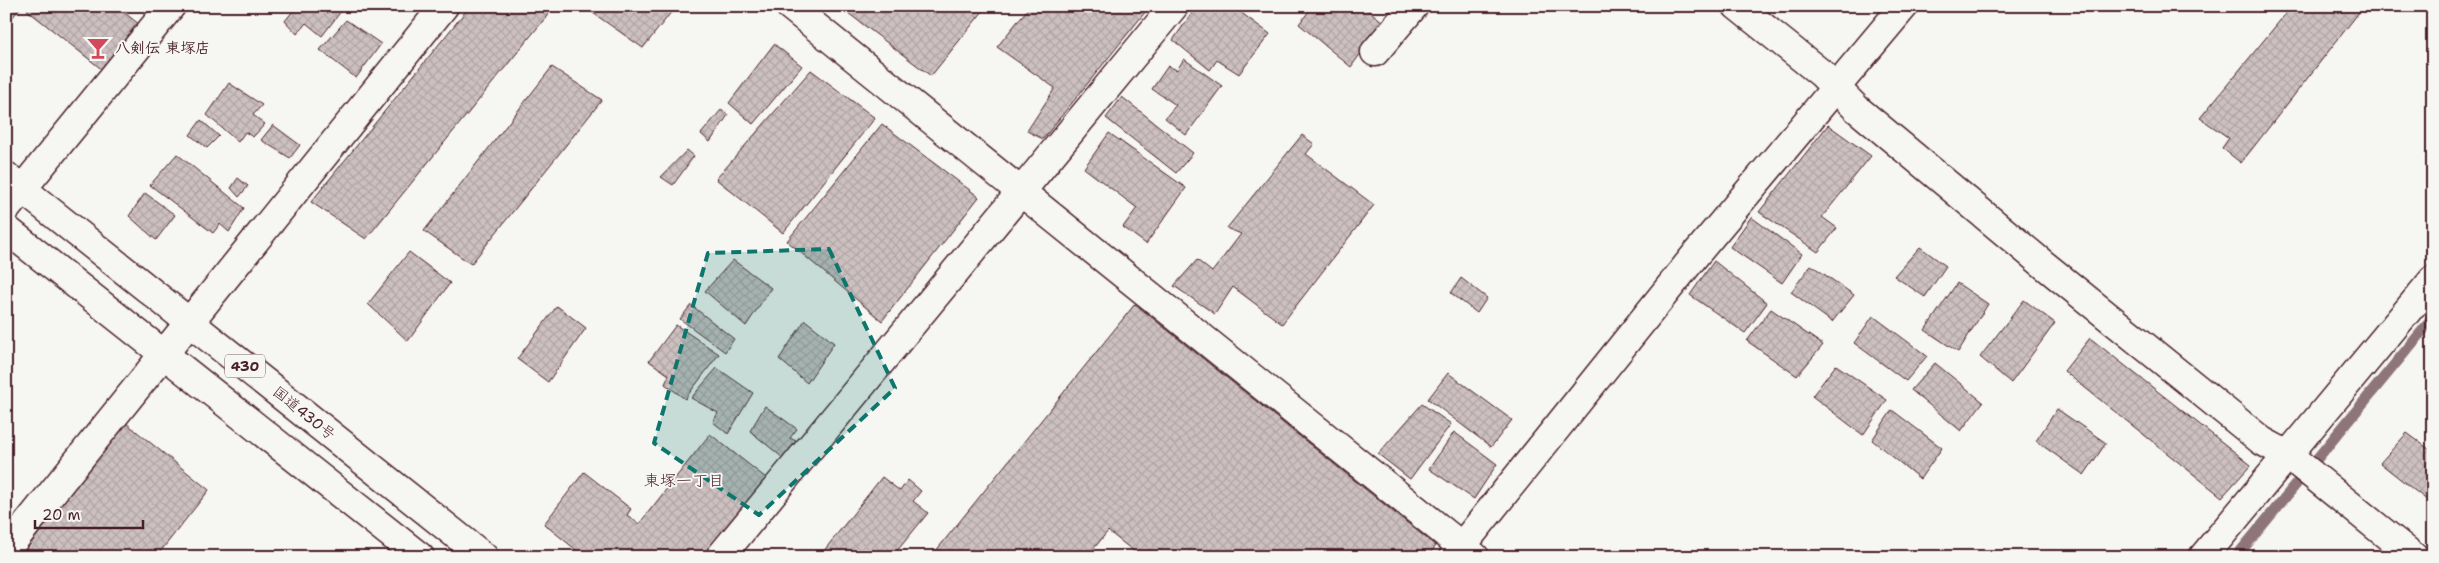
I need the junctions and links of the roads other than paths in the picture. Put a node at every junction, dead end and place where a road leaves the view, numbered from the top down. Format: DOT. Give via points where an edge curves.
graph roads {
  1 [pos="171,6"];
  2 [pos="444,6"];
  3 [pos="790,6"];
  4 [pos="1174,6"];
  5 [pos="1414,6"];
  6 [pos="1737,6"];
  7 [pos="1904,6"];
  8 [pos="1375,52"];
  9 [pos="1837,88"];
  10 [pos="12,191"];
  11 [pos="1020,192"];
  12 [pos="6,230"];
  13 [pos="2433,280"];
  14 [pos="190,322"];
  15 [pos="165,354"];
  16 [pos="2301,465"];
  17 [pos="6,550"];
  18 [pos="1463,553"];
  19 [pos="420,557"];
  20 [pos="484,557"];
  21 [pos="720,557"];
  22 [pos="2204,557"];
  23 [pos="2414,557"];
  1 -- 10 [label="main road"];
  2 -- 14 [label="main road"];
  3 -- 11 [label="main road"];
  4 -- 11 [label="main road"];
  5 -- 8 [label="main road"];
  6 -- 9 [label="main road"];
  7 -- 9 [label="main road"];
  9 -- 16 [label="main road" via="1857,109 2043,264 2262,441"];
  9 -- 18 [label="main road" via="1697,252"];
  10 -- 14 [label="main road, 国道430号 / 430"];
  11 -- 18 [label="main road"];
  11 -- 21 [label="main road"];
  12 -- 15 [label="main road, 430"];
  13 -- 16 [label="main road"];
  14 -- 15 [label="main road"];
  14 -- 20 [label="main road, 国道430号 / 430"];
  15 -- 17 [label="main road"];
  15 -- 19 [label="main road, 430"];
  16 -- 22 [label="main road"];
  16 -- 23 [label="main road"];
}
